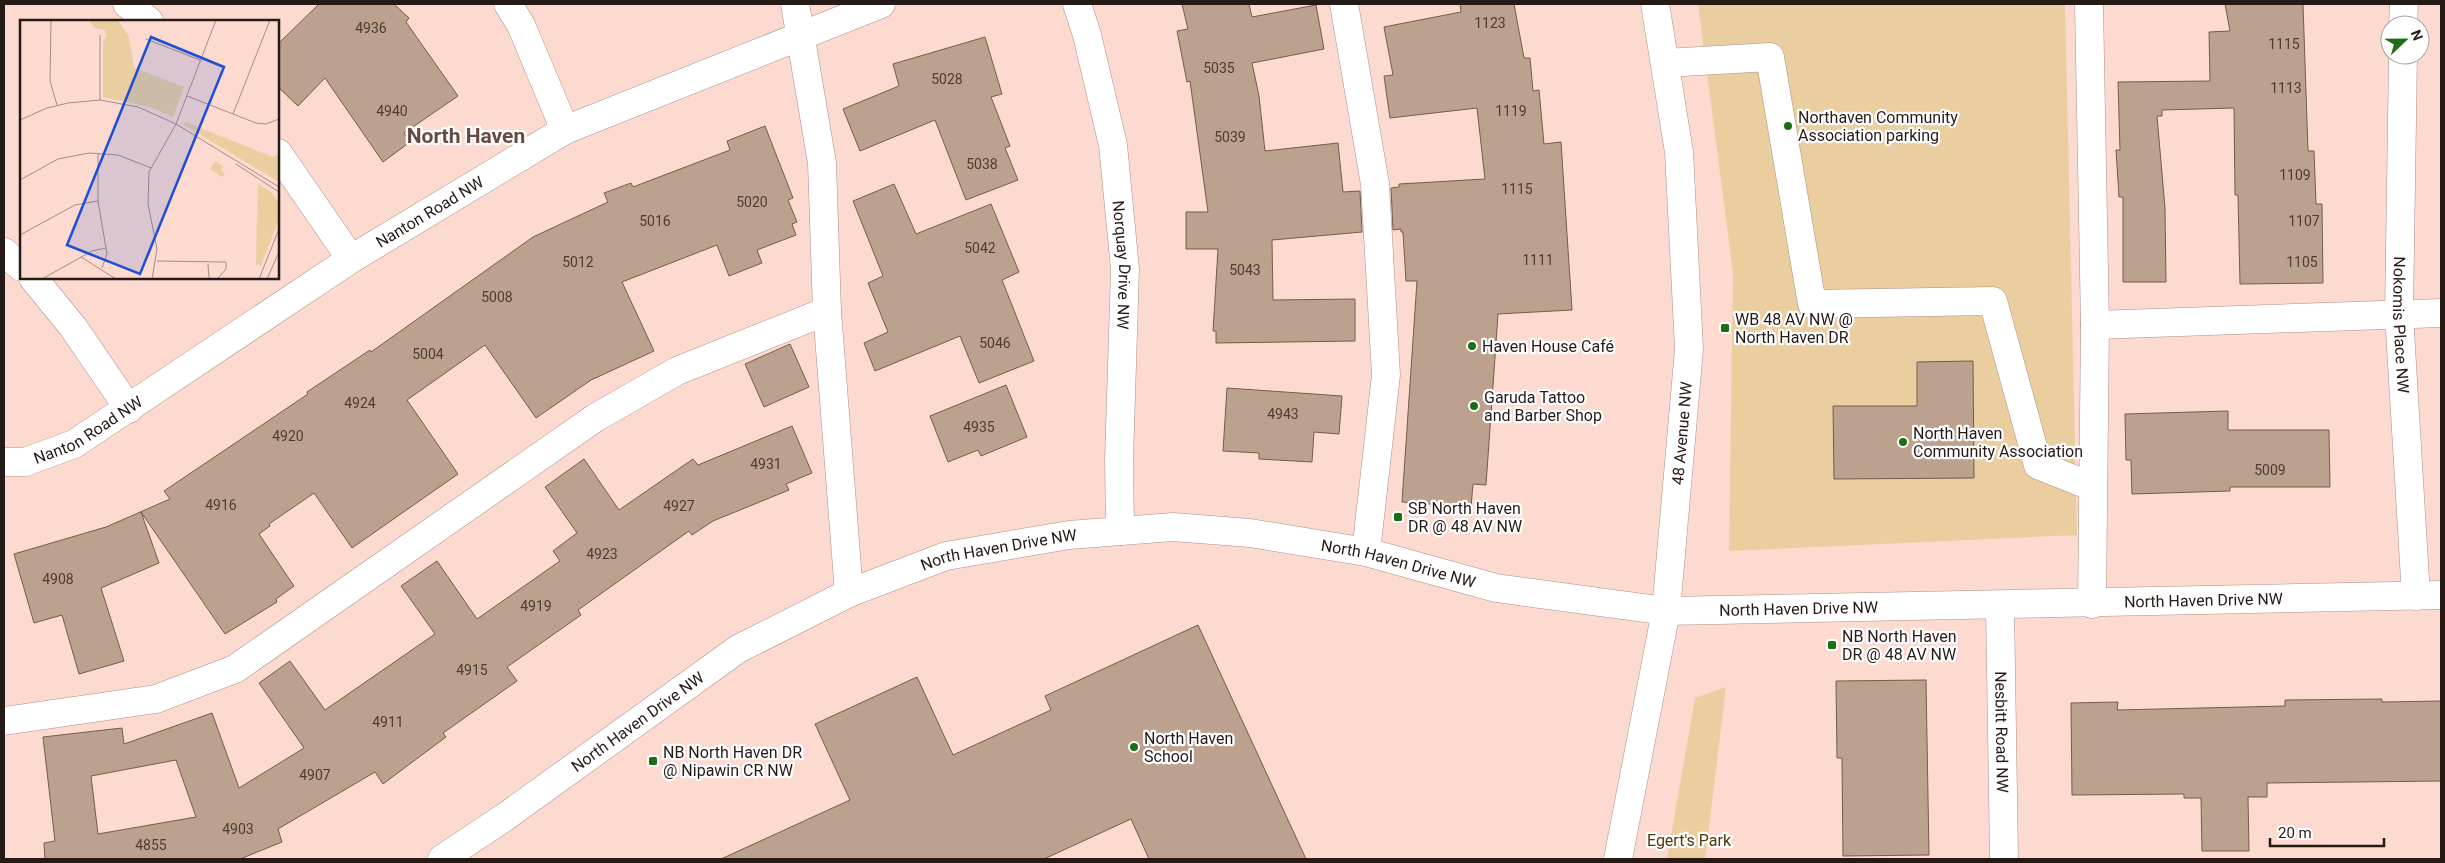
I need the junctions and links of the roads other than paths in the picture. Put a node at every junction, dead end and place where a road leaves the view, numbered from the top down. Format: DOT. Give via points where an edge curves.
graph roads {
  1 [pos="127,4"];
  2 [pos="508,4"];
  3 [pos="795,4"];
  4 [pos="881,4"];
  5 [pos="1077,4"];
  6 [pos="1344,4"];
  7 [pos="1655,4"];
  8 [pos="2089,4"];
  9 [pos="148,20"];
  10 [pos="801,36"];
  11 [pos="1665,63"];
  12 [pos="2403,65"];
  13 [pos="565,130"];
  14 [pos="279,154"];
  15 [pos="4,252"];
  16 [pos="351,259"];
  17 [pos="20,266"];
  18 [pos="34,279"];
  19 [pos="827,311"];
  20 [pos="2441,313"];
  21 [pos="2399,314"];
  22 [pos="2095,325"];
  23 [pos="129,409"];
  24 [pos="4,462"];
  25 [pos="2093,487"];
  26 [pos="1120,531"];
  27 [pos="1366,552"];
  28 [pos="848,593"];
  29 [pos="2429,595"];
  30 [pos="2092,604"];
  31 [pos="2000,606"];
  32 [pos="1666,611"];
  33 [pos="4,721"];
  34 [pos="442,859"];
  35 [pos="1618,859"];
  36 [pos="2004,859"];
  1 -- 9 [label="street"];
  2 -- 13 [label="street" via="522,25"];
  3 -- 10 [label="street"];
  4 -- 10 [label="street, Nanton Road NW"];
  5 -- 26 [label="street, Norquay Drive NW" via="1113,145 1125,269 1118,460"];
  6 -- 27 [label="street" via="1375,184 1386,375"];
  7 -- 11 [label="street, 48 Avenue NW"];
  8 -- 22 [label="street"];
  10 -- 13 [label="street, Nanton Road NW"];
  10 -- 19 [label="street" via="822,163"];
  11 -- 25 [label="street" via="1770,56 1812,304 1993,301 2038,465"];
  11 -- 32 [label="street, 48 Avenue NW" via="1679,152 1689,349"];
  12 -- 21 [label="street, Nokomis Place NW"];
  13 -- 16 [label="street, Nanton Road NW"];
  14 -- 16 [label="street"];
  15 -- 17 [label="street"];
  16 -- 23 [label="street, Nanton Road NW"];
  18 -- 23 [label="street" via="73,327"];
  19 -- 28 [label="street"];
  19 -- 33 [label="street" via="677,371 595,418 235,669 156,699"];
  20 -- 21 [label="street"];
  21 -- 22 [label="street"];
  21 -- 29 [label="street, Nokomis Place NW"];
  22 -- 25 [label="street"];
  23 -- 24 [label="street, Nanton Road NW" via="74,444 25,462"];
  25 -- 30 [label="street"];
  26 -- 27 [label="street, North Haven Drive NW" via="1173,527 1250,533"];
  26 -- 28 [label="street, North Haven Drive NW" via="1069,535 946,556"];
  27 -- 32 [label="street, North Haven Drive NW" via="1496,588"];
  28 -- 34 [label="street, North Haven Drive NW" via="738,649 506,817"];
  29 -- 30 [label="street, North Haven Drive NW"];
  30 -- 31 [label="street, North Haven Drive NW"];
  31 -- 32 [label="street, North Haven Drive NW"];
  31 -- 36 [label="street, Nesbitt Road NW"];
  32 -- 35 [label="street, 48 Avenue NW"];
}
